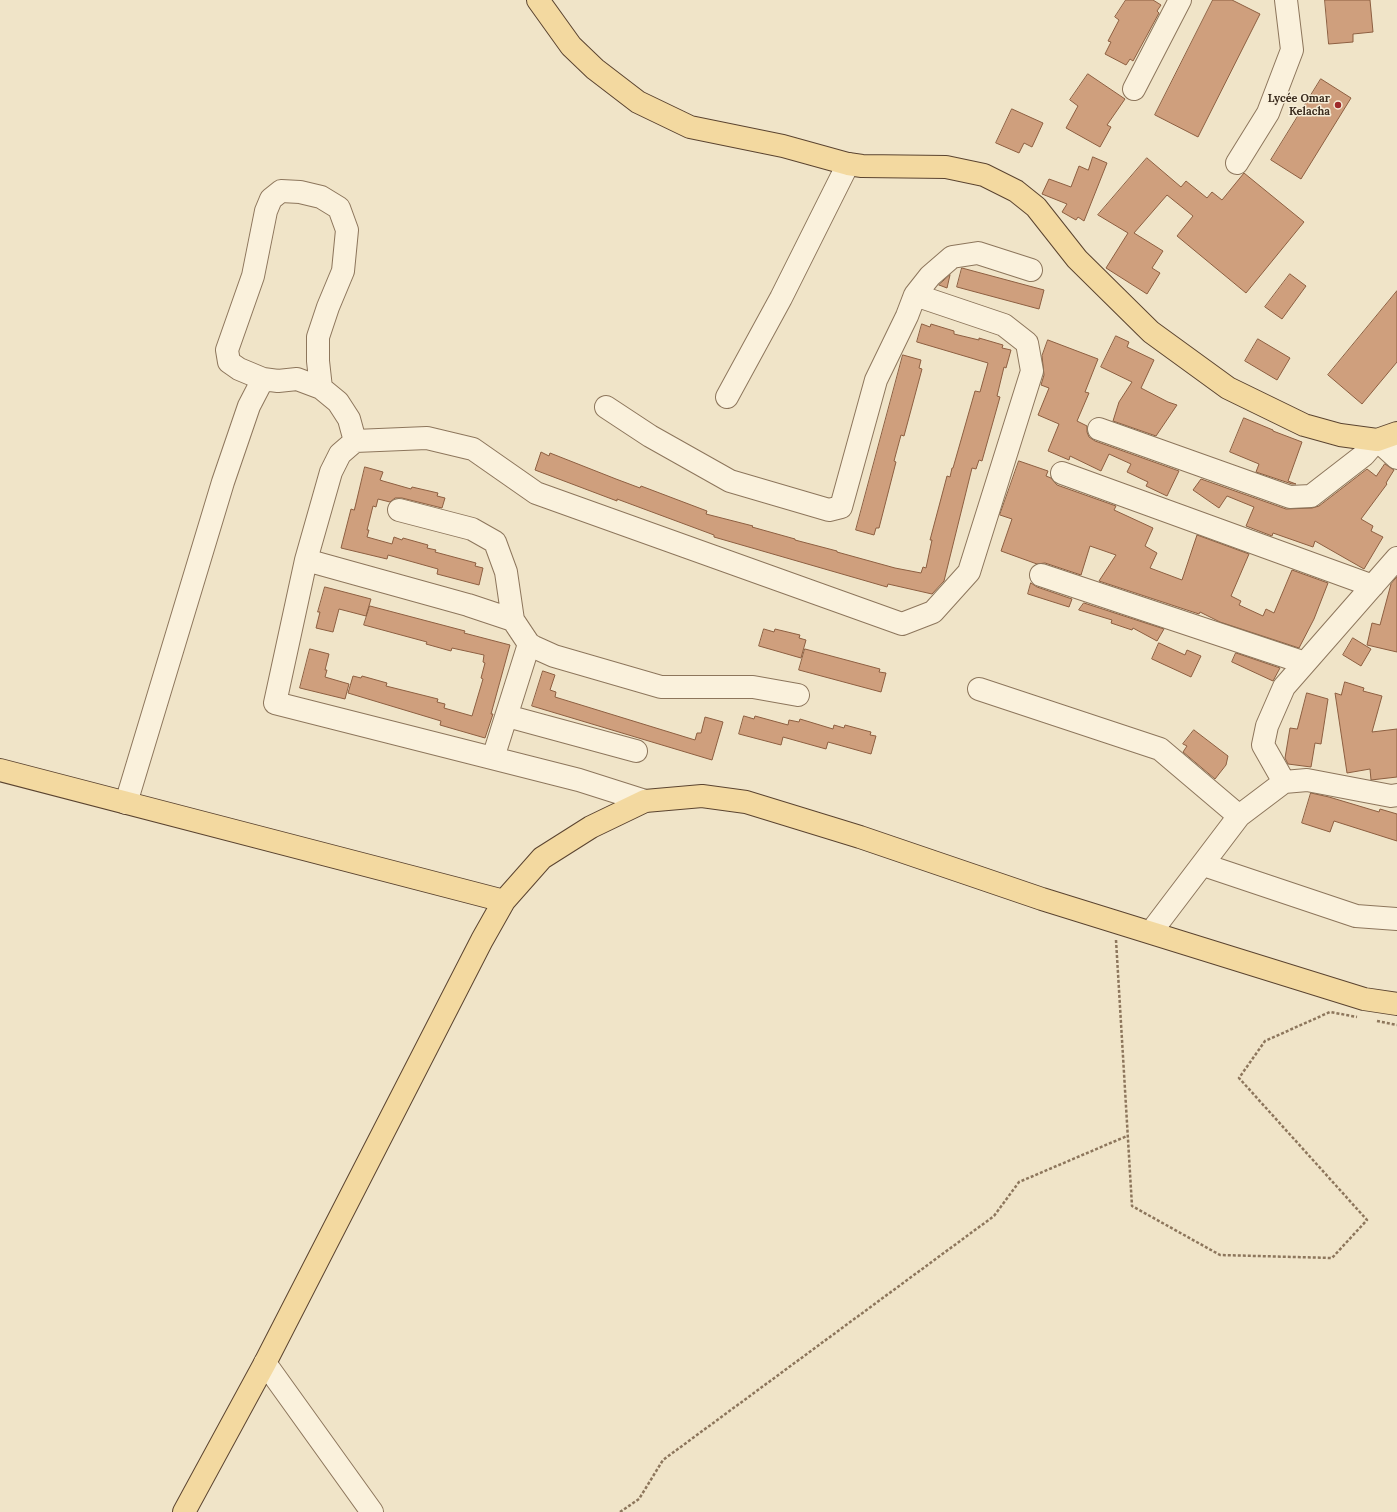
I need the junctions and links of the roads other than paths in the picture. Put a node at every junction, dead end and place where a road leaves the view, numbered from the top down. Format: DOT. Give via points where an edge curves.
graph roads {
  1 [pos="538,0"];
  2 [pos="1180,0"];
  3 [pos="1286,0"];
  4 [pos="1134,89"];
  5 [pos="1237,163"];
  6 [pos="848,164"];
  7 [pos="1031,270"];
  8 [pos="915,295"];
  9 [pos="263,379"];
  10 [pos="321,388"];
  11 [pos="727,397"];
  12 [pos="606,407"];
  13 [pos="1098,429"];
  14 [pos="1397,433"];
  15 [pos="1377,440"];
  16 [pos="355,441"];
  17 [pos="1397,458"];
  18 [pos="1062,473"];
  19 [pos="400,510"];
  20 [pos="1397,558"];
  21 [pos="306,560"];
  22 [pos="1041,575"];
  23 [pos="1373,586"];
  24 [pos="513,620"];
  25 [pos="530,644"];
  26 [pos="1305,663"];
  27 [pos="979,689"];
  28 [pos="798,695"];
  29 [pos="507,716"];
  30 [pos="636,751"];
  31 [pos="493,758"];
  32 [pos="0,770"];
  33 [pos="1284,782"];
  34 [pos="1397,796"];
  35 [pos="645,800"];
  36 [pos="126,803"];
  37 [pos="1240,816"];
  38 [pos="1204,865"];
  39 [pos="504,901"];
  40 [pos="1397,919"];
  41 [pos="1151,932"];
  42 [pos="1397,1004"];
  43 [pos="265,1363"];
  44 [pos="184,1512"];
  45 [pos="372,1512"];
  1 -- 6 [label="main road" via="571,46 595,69 638,102 690,127 783,146"];
  2 -- 4 [label="street"];
  3 -- 5 [label="street" via="1292,50 1268,113"];
  6 -- 11 [label="street" via="781,298"];
  6 -- 15 [label="main road" via="946,166 984,175 1016,191 1036,207 1077,260 1151,332 1228,388 1304,425"];
  7 -- 8 [label="street" via="978,253 952,257 930,276"];
  8 -- 12 [label="street" via="876,380 842,507 829,510 730,481 650,436"];
  8 -- 16 [label="street" via="1004,325 1027,342 1032,371 969,572 933,612 902,624 536,493 473,449 427,438"];
  9 -- 10 [label="street" via="297,379"];
  9 -- 10 [label="street" via="229,362 228,350 253,276 266,211 271,199 281,191 300,192 321,197 339,208 347,230 343,271 318,337"];
  9 -- 36 [label="street" via="249,406 223,482"];
  10 -- 16 [label="street" via="338,402 349,419"];
  13 -- 15 [label="street" via="1290,497 1311,496 1364,455"];
  14 -- 15 [label="main road"];
  15 -- 17 [label="street"];
  16 -- 21 [label="street" via="340,454 331,472"];
  18 -- 23 [label="street"];
  19 -- 24 [label="street" via="472,529 495,542 506,572"];
  20 -- 23 [label="street"];
  21 -- 24 [label="street"];
  21 -- 31 [label="street" via="275,703"];
  22 -- 26 [label="street"];
  23 -- 26 [label="street"];
  24 -- 25 [label="street"];
  25 -- 28 [label="street" via="554,656 661,688 753,687"];
  25 -- 29 [label="street"];
  26 -- 33 [label="street" via="1284,687 1267,726 1263,745"];
  27 -- 37 [label="street" via="1160,749"];
  29 -- 30 [label="street"];
  29 -- 31 [label="street"];
  31 -- 35 [label="street"];
  32 -- 36 [label="main road"];
  33 -- 34 [label="street" via="1307,780"];
  33 -- 37 [label="street"];
  35 -- 39 [label="main road" via="591,827 542,858"];
  35 -- 41 [label="main road" via="702,796 746,802 860,837 1042,900"];
  36 -- 39 [label="main road"];
  37 -- 38 [label="street"];
  38 -- 40 [label="street" via="1356,916"];
  38 -- 41 [label="street"];
  39 -- 43 [label="main road"];
  41 -- 42 [label="main road" via="1364,999"];
  43 -- 44 [label="main road"];
  43 -- 45 [label="street"];
}
